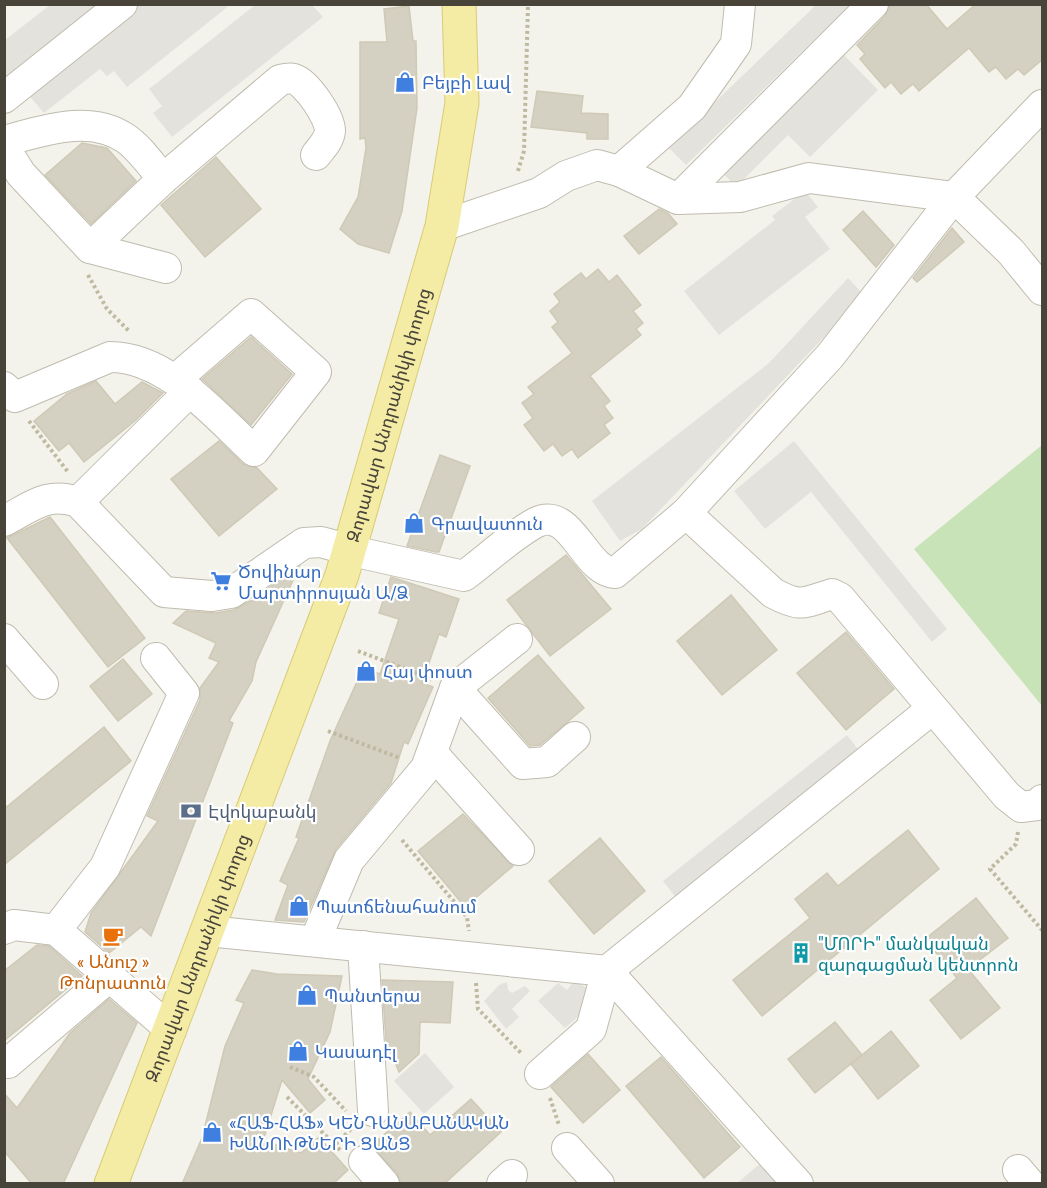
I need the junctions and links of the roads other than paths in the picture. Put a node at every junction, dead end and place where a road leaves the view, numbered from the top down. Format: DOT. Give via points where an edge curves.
graph roads {
  1 [pos="122,4"];
  2 [pos="459,4"];
  3 [pos="469,4"];
  4 [pos="740,4"];
  5 [pos="873,4"];
  6 [pos="4,98"];
  7 [pos="1042,105"];
  8 [pos="4,141"];
  9 [pos="4,147"];
  10 [pos="316,155"];
  11 [pos="619,171"];
  12 [pos="163,179"];
  13 [pos="954,197"];
  14 [pos="678,199"];
  15 [pos="449,223"];
  16 [pos="86,257"];
  17 [pos="166,268"];
  18 [pos="1042,290"];
  19 [pos="4,387"];
  20 [pos="75,489"];
  21 [pos="686,513"];
  22 [pos="4,520"];
  23 [pos="356,551"];
  24 [pos="4,639"];
  25 [pos="516,639"];
  26 [pos="156,658"];
  27 [pos="43,684"];
  28 [pos="455,688"];
  29 [pos="932,709"];
  30 [pos="575,737"];
  31 [pos="430,761"];
  32 [pos="1032,804"];
  33 [pos="519,849"];
  34 [pos="4,929"];
  35 [pos="56,930"];
  36 [pos="216,931"];
  37 [pos="315,941"];
  38 [pos="363,946"];
  39 [pos="607,971"];
  40 [pos="108,976"];
  41 [pos="171,1029"];
  42 [pos="8,1063"];
  43 [pos="540,1074"];
  44 [pos="361,1113"];
  45 [pos="567,1148"];
  46 [pos="355,1160"];
  47 [pos="111,1184"];
  48 [pos="130,1184"];
  49 [pos="384,1184"];
  50 [pos="599,1184"];
  51 [pos="798,1184"];
  1 -- 6 [label="street"];
  2 -- 15 [label="main road, Զորավար Անդրանիկի փողոց" via="462,103"];
  3 -- 15 [label="main road, Զորավար Անդրանիկի փողոց" via="474,103"];
  4 -- 11 [label="street" via="736,44 692,107"];
  5 -- 14 [label="street"];
  7 -- 13 [label="street"];
  8 -- 12 [label="street" via="71,126 98,126 125,138"];
  9 -- 16 [label="street"];
  10 -- 12 [label="street" via="330,132 327,116 303,84 292,78 280,80"];
  11 -- 14 [label="street"];
  11 -- 15 [label="street" via="597,165 566,176 539,193"];
  12 -- 16 [label="street"];
  13 -- 14 [label="street" via="809,178 740,196"];
  13 -- 18 [label="street" via="1011,252"];
  13 -- 21 [label="street" via="830,356"];
  15 -- 23 [label="main road, Զորավար Անդրանիկի փողոց"];
  16 -- 17 [label="street"];
  19 -- 20 [label="street" via="15,397 110,357 124,357 183,385"];
  20 -- 22 [label="street"];
  20 -- 23 [label="street" via="164,592 212,596 231,593 304,543 321,542"];
  21 -- 23 [label="street" via="615,573 597,566 563,525 554,520 537,522 464,576"];
  21 -- 29 [label="street" via="780,597 798,605 832,594 840,598"];
  23 -- 36 [label="main road, Զորավար Անդրանիկի փողոց"];
  24 -- 27 [label="street"];
  25 -- 28 [label="street"];
  26 -- 35 [label="street" via="184,693 105,867"];
  28 -- 30 [label="street" via="523,764 546,762"];
  28 -- 31 [label="street"];
  29 -- 32 [label="street" via="1007,796"];
  29 -- 39 [label="street"];
  31 -- 33 [label="street"];
  31 -- 37 [label="street" via="350,860"];
  34 -- 35 [label="street" via="14,925"];
  35 -- 40 [label="street"];
  36 -- 37 [label="street"];
  36 -- 41 [label="main road, Զորավար Անդրանիկի փողոց"];
  36 -- 48 [label="main road, Զորավար Անդրանիկի փողոց"];
  37 -- 38 [label="street"];
  38 -- 39 [label="street"];
  38 -- 44 [label="street"];
  39 -- 43 [label="street" via="591,1029"];
  39 -- 51 [label="street"];
  40 -- 41 [label="street"];
  40 -- 42 [label="street"];
  41 -- 47 [label="main road, Զորավար Անդրանիկի փողոց"];
  45 -- 50 [label="street"];
  46 -- 49 [label="street"];
}
